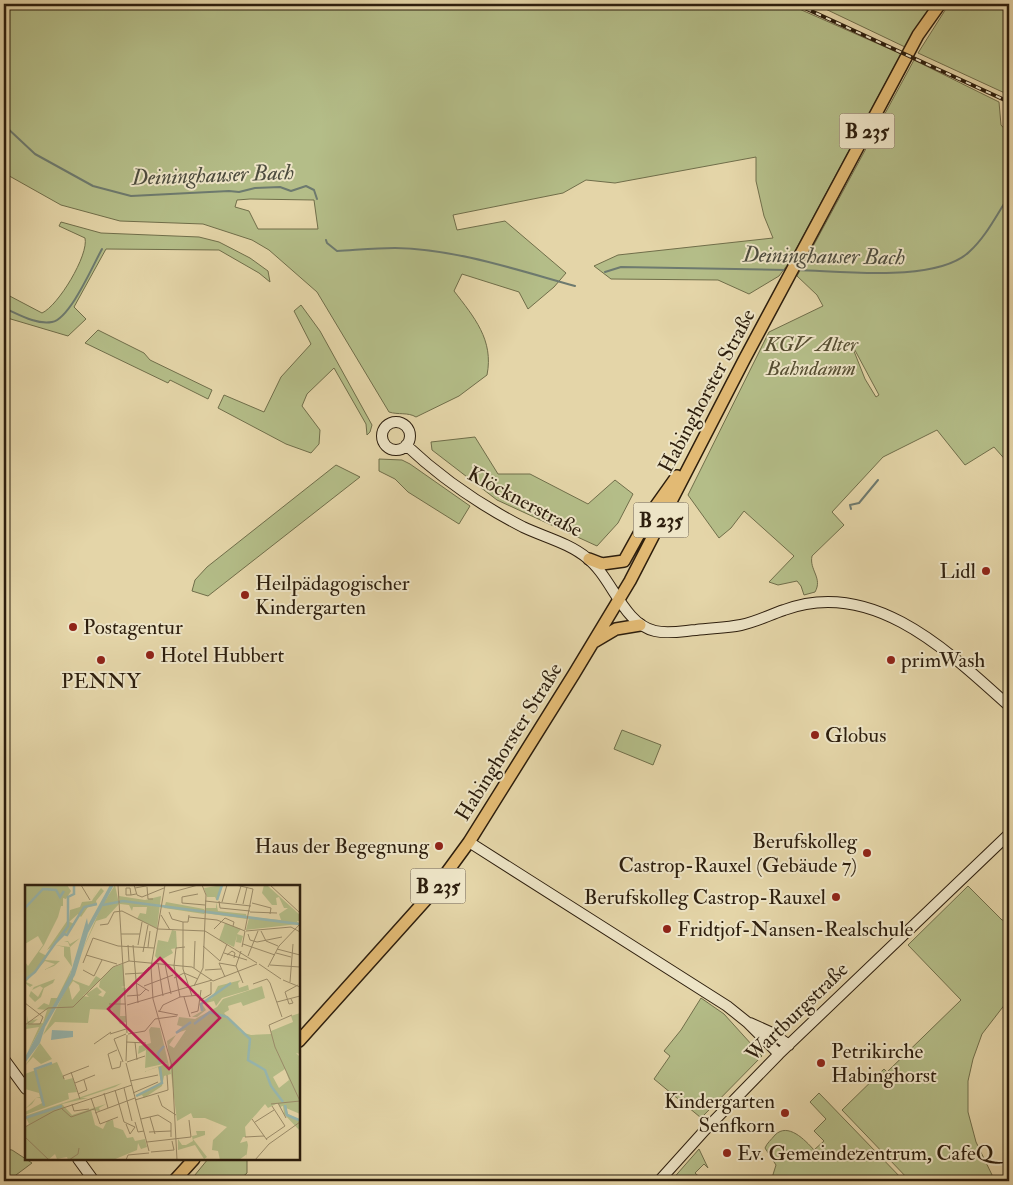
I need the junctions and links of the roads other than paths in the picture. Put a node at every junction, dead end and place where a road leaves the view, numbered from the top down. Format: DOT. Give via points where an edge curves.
graph roads {
  1 [pos="940,4"];
  2 [pos="701,442"];
  3 [pos="406,445"];
  4 [pos="589,559"];
  5 [pos="619,598"];
  6 [pos="640,625"];
  7 [pos="593,643"];
  8 [pos="1009,706"];
  9 [pos="1009,834"];
  10 [pos="469,842"];
  11 [pos="747,1022"];
  12 [pos="300,1040"];
  13 [pos="789,1045"];
  14 [pos="780,1054"];
  15 [pos="4,1059"];
  16 [pos="25,1088"];
  17 [pos="79,1160"];
  18 [pos="193,1160"];
  19 [pos="94,1181"];
  20 [pos="174,1181"];
  21 [pos="659,1181"];
  1 -- 2 [label="main road, Habinghorster Straße / B 235" via="918,35"];
  2 -- 4 [label="main road" via="650,514 624,561 602,564"];
  2 -- 5 [label="main road, Habinghorster Straße / B 235"];
  3 -- 4 [label="street, Klöcknerstraße" via="467,495"];
  4 -- 5 [label="street, Klöcknerstraße"];
  5 -- 6 [label="street, Klöcknerstraße"];
  5 -- 7 [label="main road, Habinghorster Straße / B 235"];
  6 -- 7 [label="main road" via="616,629"];
  6 -- 8 [label="street" via="667,632 718,628 743,624 810,602 850,602 873,608 906,625"];
  7 -- 10 [label="main road, Habinghorster Straße / B 235"];
  9 -- 13 [label="street, Wartburgstraße"];
  10 -- 11 [label="street" via="703,990"];
  10 -- 12 [label="main road, B 235" via="426,900"];
  11 -- 13 [label="street"];
  11 -- 14 [label="street"];
  13 -- 14 [label="street, Wartburgstraße"];
  14 -- 21 [label="street, Wartburgstraße"];
  15 -- 16 [label="street"];
  17 -- 19 [label="street"];
  18 -- 20 [label="main road"];
}
